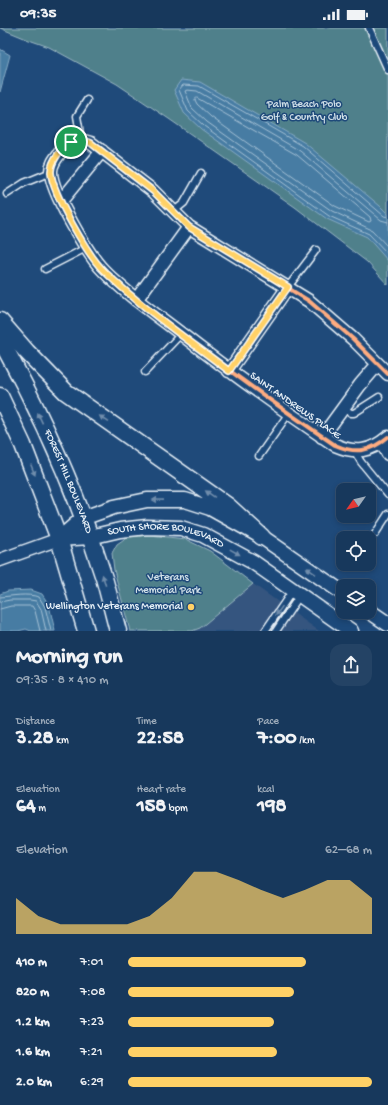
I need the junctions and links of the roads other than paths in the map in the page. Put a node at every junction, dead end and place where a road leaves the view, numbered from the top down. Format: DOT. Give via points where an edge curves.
graph roads {
  1 [pos="369,28"];
  2 [pos="388,70"];
  3 [pos="87,100"];
  4 [pos="81,139"];
  5 [pos="102,151"];
  6 [pos="51,172"];
  7 [pos="201,173"];
  8 [pos="7,194"];
  9 [pos="61,201"];
  10 [pos="173,212"];
  11 [pos="189,227"];
  12 [pos="86,248"];
  13 [pos="316,250"];
  14 [pos="45,269"];
  15 [pos="288,287"];
  16 [pos="136,300"];
  17 [pos="0,321"];
  18 [pos="181,334"];
  19 [pos="0,339"];
  20 [pos="378,364"];
  21 [pos="229,371"];
  22 [pos="145,372"];
  23 [pos="388,374"];
  24 [pos="0,396"];
  25 [pos="379,397"];
  26 [pos="343,408"];
  27 [pos="289,413"];
  28 [pos="322,437"];
  29 [pos="385,440"];
  30 [pos="355,452"];
  31 [pos="388,454"];
  32 [pos="259,456"];
  33 [pos="388,495"];
  34 [pos="388,514"];
  35 [pos="83,518"];
  36 [pos="376,532"];
  37 [pos="90,537"];
  38 [pos="262,537"];
  39 [pos="59,539"];
  40 [pos="0,560"];
  41 [pos="336,588"];
  42 [pos="297,593"];
  43 [pos="376,616"];
  44 [pos="388,624"];
  45 [pos="86,631"];
  46 [pos="118,631"];
  47 [pos="265,631"];
  48 [pos="276,631"];
  49 [pos="351,631"];
  1 -- 2 [label="lane"];
  3 -- 4 [label="lane" via="77,116"];
  4 -- 5 [label="street"];
  4 -- 6 [label="street" via="64,147 53,162"];
  5 -- 9 [label="street"];
  5 -- 10 [label="street" via="153,191"];
  6 -- 8 [label="lane" via="24,183"];
  6 -- 9 [label="street, SAINT ANDREWS PLACE"];
  7 -- 10 [label="lane" via="184,203"];
  9 -- 12 [label="street, SAINT ANDREWS PLACE"];
  10 -- 11 [label="street"];
  11 -- 15 [label="street"];
  11 -- 16 [label="street"];
  12 -- 14 [label="lane"];
  12 -- 16 [label="street, SAINT ANDREWS PLACE" via="102,270"];
  13 -- 15 [label="lane"];
  15 -- 20 [label="street" via="354,339"];
  15 -- 21 [label="street"];
  16 -- 18 [label="street, SAINT ANDREWS PLACE"];
  38 -- 17 [label="main road, one-way" via="228,506 66,392"];
  18 -- 21 [label="street, SAINT ANDREWS PLACE"];
  18 -- 22 [label="lane"];
  35 -- 19 [label="main road, FOREST HILL BOULEVARD, one-way" via="41,419"];
  20 -- 23 [label="street"];
  20 -- 26 [label="street"];
  21 -- 27 [label="street, SAINT ANDREWS PLACE"];
  24 -- 39 [label="main road, one-way" via="29,459"];
  25 -- 26 [label="lane" via="351,413"];
  26 -- 28 [label="street"];
  27 -- 28 [label="street, SAINT ANDREWS PLACE"];
  27 -- 32 [label="lane"];
  28 -- 30 [label="street, SAINT ANDREWS PLACE"];
  29 -- 30 [label="street"];
  29 -- 31 [label="street"];
  30 -- 33 [label="lane"];
  34 -- 36 [label="lane"];
  35 -- 37 [label="main road, FOREST HILL BOULEVARD"];
  38 -- 35 [label="street, one-way" via="210,508 185,500 147,500 114,507"];
  35 -- 39 [label="street"];
  37 -- 39 [label="street, SOUTH SHORE BOULEVARD"];
  37 -- 42 [label="street, SOUTH SHORE BOULEVARD, one-way" via="147,527 181,528 203,534 216,541 253,562"];
  46 -- 37 [label="main road, FOREST HILL BOULEVARD, one-way"];
  41 -- 38 [label="street, one-way"];
  39 -- 40 [label="street"];
  39 -- 45 [label="main road"];
  42 -- 47 [label="lane, one-way"];
  42 -- 48 [label="lane"];
  42 -- 49 [label="street, SOUTH SHORE BOULEVARD"];
  43 -- 44 [label="street"];
}
